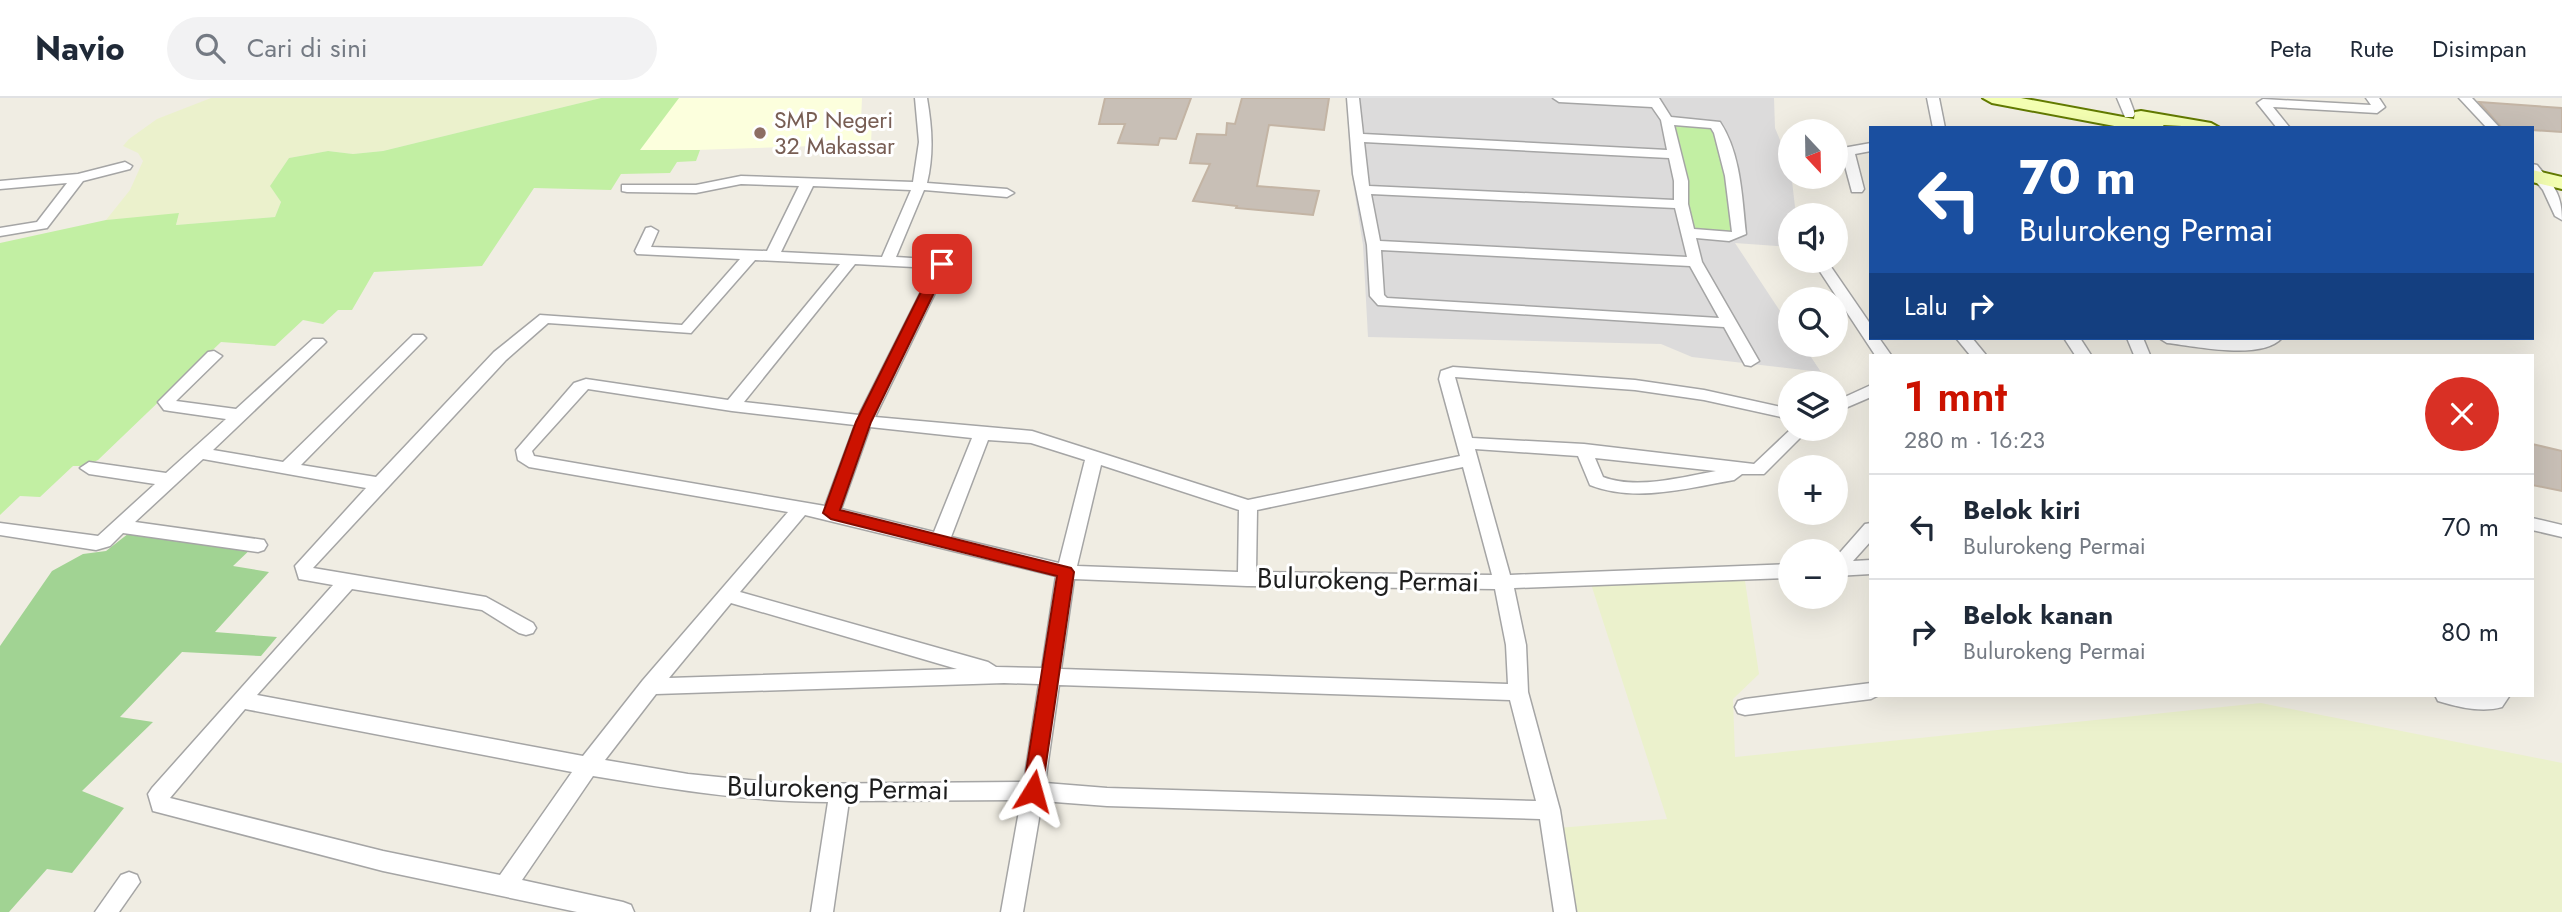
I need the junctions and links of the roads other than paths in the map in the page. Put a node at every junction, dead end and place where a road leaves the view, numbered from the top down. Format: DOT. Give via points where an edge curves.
graph roads {
  1 [pos="922,98"];
  2 [pos="1353,98"];
  3 [pos="1559,98"];
  4 [pos="1933,98"];
  5 [pos="1992,98"];
  6 [pos="2047,98"];
  7 [pos="2372,98"];
  8 [pos="2465,98"];
  9 [pos="1654,100"];
  10 [pos="2261,100"];
  11 [pos="2126,106"];
  12 [pos="1667,120"];
  13 [pos="1939,126"];
  14 [pos="2145,126"];
  15 [pos="2203,126"];
  16 [pos="2282,126"];
  17 [pos="2492,126"];
  18 [pos="1356,138"];
  19 [pos="1869,148"];
  20 [pos="1674,154"];
  21 [pos="125,166"];
  22 [pos="78,178"];
  23 [pos="2544,181"];
  24 [pos="808,182"];
  25 [pos="0,185"];
  26 [pos="919,186"];
  27 [pos="627,188"];
  28 [pos="1857,189"];
  29 [pos="1363,190"];
  30 [pos="1007,193"];
  31 [pos="1681,204"];
  32 [pos="2562,216"];
  33 [pos="651,231"];
  34 [pos="0,232"];
  35 [pos="1687,233"];
  36 [pos="1374,245"];
  37 [pos="751,255"];
  38 [pos="771,257"];
  39 [pos="849,262"];
  40 [pos="887,262"];
  41 [pos="1695,262"];
  42 [pos="1828,273"];
  43 [pos="1729,323"];
  44 [pos="1869,334"];
  45 [pos="418,338"];
  46 [pos="1966,340"];
  47 [pos="2190,340"];
  48 [pos="2271,340"];
  49 [pos="318,342"];
  50 [pos="1977,354"];
  51 [pos="214,356"];
  52 [pos="1751,360"];
  53 [pos="1869,391"];
  54 [pos="1848,401"];
  55 [pos="732,406"];
  56 [pos="1778,411"];
  57 [pos="239,415"];
  58 [pos="864,422"];
  59 [pos="982,434"];
  60 [pos="1788,441"];
  61 [pos="1584,450"];
  62 [pos="1468,451"];
  63 [pos="199,453"];
  64 [pos="1094,457"];
  65 [pos="89,468"];
  66 [pos="287,468"];
  67 [pos="1758,470"];
  68 [pos="171,480"];
  69 [pos="380,484"];
  70 [pos="1248,506"];
  71 [pos="801,508"];
  72 [pos="2534,512"];
  73 [pos="831,513"];
  74 [pos="2562,518"];
  75 [pos="2534,524"];
  76 [pos="123,527"];
  77 [pos="0,529"];
  78 [pos="1869,531"];
  79 [pos="2562,531"];
  80 [pos="940,541"];
  81 [pos="258,545"];
  82 [pos="1848,555"];
  83 [pos="1869,567"];
  84 [pos="1848,568"];
  85 [pos="1778,571"];
  86 [pos="1066,572"];
  87 [pos="1247,579"];
  88 [pos="1503,582"];
  89 [pos="346,583"];
  90 [pos="727,595"];
  91 [pos="526,628"];
  92 [pos="1004,675"];
  93 [pos="1050,677"];
  94 [pos="649,686"];
  95 [pos="1869,691"];
  96 [pos="1518,692"];
  97 [pos="2456,697"];
  98 [pos="2498,697"];
  99 [pos="241,700"];
  100 [pos="1745,707"];
  101 [pos="588,766"];
  102 [pos="1033,791"];
  103 [pos="840,794"];
  104 [pos="1549,810"];
  105 [pos="129,882"];
  106 [pos="505,886"];
  107 [pos="106,912"];
  108 [pos="623,912"];
  109 [pos="822,912"];
  110 [pos="1012,912"];
  111 [pos="1565,912"];
  1 -- 26 [label="street" via="927,142"];
  2 -- 18 [label="street"];
  3 -- 9 [label="street"];
  4 -- 13 [label="street"];
  5 -- 14 [label="main road"];
  6 -- 11 [label="main road"];
  7 -- 10 [label="street" via="2377,109"];
  8 -- 17 [label="street"];
  9 -- 12 [label="street"];
  10 -- 16 [label="street"];
  11 -- 15 [label="main road"];
  12 -- 20 [label="street"];
  12 -- 35 [label="street" via="1715,125 1729,164 1739,234"];
  18 -- 20 [label="street"];
  18 -- 29 [label="street"];
  19 -- 28 [label="street" via="1847,151"];
  20 -- 31 [label="street"];
  21 -- 22 [label="street"];
  22 -- 25 [label="street"];
  22 -- 34 [label="street" via="46,223"];
  23 -- 32 [label="street"];
  24 -- 26 [label="street"];
  24 -- 27 [label="street" via="741,180 696,189"];
  24 -- 38 [label="street"];
  26 -- 30 [label="street"];
  26 -- 40 [label="street"];
  29 -- 31 [label="street"];
  29 -- 36 [label="street"];
  31 -- 35 [label="street"];
  33 -- 37 [label="street" via="642,251"];
  35 -- 41 [label="street"];
  36 -- 41 [label="street"];
  36 -- 43 [label="street" via="1377,296 1385,303"];
  37 -- 38 [label="street"];
  37 -- 69 [label="street" via="686,330 553,317 541,320 500,356"];
  38 -- 39 [label="street"];
  39 -- 40 [label="street"];
  39 -- 55 [label="street"];
  40 -- 58 [label="street" via="942,264"];
  41 -- 43 [label="street"];
  42 -- 44 [label="street"];
  43 -- 52 [label="street"];
  45 -- 66 [label="street"];
  46 -- 50 [label="street"];
  47 -- 48 [label="street" via="2237,344"];
  49 -- 57 [label="street"];
  51 -- 57 [label="street" via="166,402"];
  53 -- 54 [label="street"];
  55 -- 58 [label="street"];
  55 -- 71 [label="street, Bulurokeng Permai" via="586,384 524,450 524,456 529,461"];
  56 -- 62 [label="street, Bulurokeng Permai" via="1634,385 1453,372 1447,379"];
  57 -- 63 [label="street"];
  58 -- 59 [label="street"];
  58 -- 73 [label="street"];
  59 -- 64 [label="street" via="1032,437"];
  59 -- 80 [label="street"];
  60 -- 67 [label="street"];
  61 -- 62 [label="street"];
  61 -- 67 [label="street"];
  61 -- 67 [label="street" via="1596,481 1613,487 1669,484"];
  62 -- 70 [label="street"];
  62 -- 88 [label="street, Bulurokeng Permai"];
  63 -- 66 [label="street"];
  63 -- 68 [label="street"];
  64 -- 70 [label="street"];
  64 -- 86 [label="street"];
  65 -- 68 [label="street"];
  66 -- 69 [label="street"];
  68 -- 76 [label="street"];
  69 -- 89 [label="street" via="304,566 305,574"];
  70 -- 87 [label="street"];
  71 -- 73 [label="street, Bulurokeng Permai"];
  71 -- 90 [label="street"];
  72 -- 74 [label="street"];
  73 -- 80 [label="street, Bulurokeng Permai"];
  75 -- 79 [label="street"];
  76 -- 77 [label="street" via="96,543"];
  76 -- 81 [label="street"];
  78 -- 82 [label="street"];
  80 -- 86 [label="street, Bulurokeng Permai"];
  83 -- 84 [label="street"];
  85 -- 88 [label="street, Bulurokeng Permai"];
  86 -- 87 [label="street, Bulurokeng Permai"];
  86 -- 93 [label="street"];
  87 -- 88 [label="street, Bulurokeng Permai"];
  88 -- 96 [label="street, Bulurokeng Permai" via="1516,645"];
  89 -- 91 [label="street" via="486,604"];
  89 -- 99 [label="street"];
  90 -- 92 [label="street"];
  90 -- 94 [label="street"];
  92 -- 93 [label="street"];
  92 -- 94 [label="street"];
  93 -- 96 [label="street"];
  93 -- 102 [label="street"];
  94 -- 101 [label="street"];
  95 -- 100 [label="street"];
  96 -- 104 [label="street, Bulurokeng Permai"];
  97 -- 98 [label="street" via="2483,702"];
  99 -- 101 [label="street, Bulurokeng Permai"];
  99 -- 106 [label="street" via="159,793 160,805 383,861"];
  101 -- 103 [label="street, Bulurokeng Permai" via="724,787"];
  101 -- 106 [label="street"];
  102 -- 103 [label="street, Bulurokeng Permai"];
  102 -- 104 [label="street, Bulurokeng Permai"];
  102 -- 110 [label="street"];
  103 -- 109 [label="street"];
  104 -- 111 [label="street, Bulurokeng Permai"];
  105 -- 107 [label="street"];
  106 -- 108 [label="street"];
}
